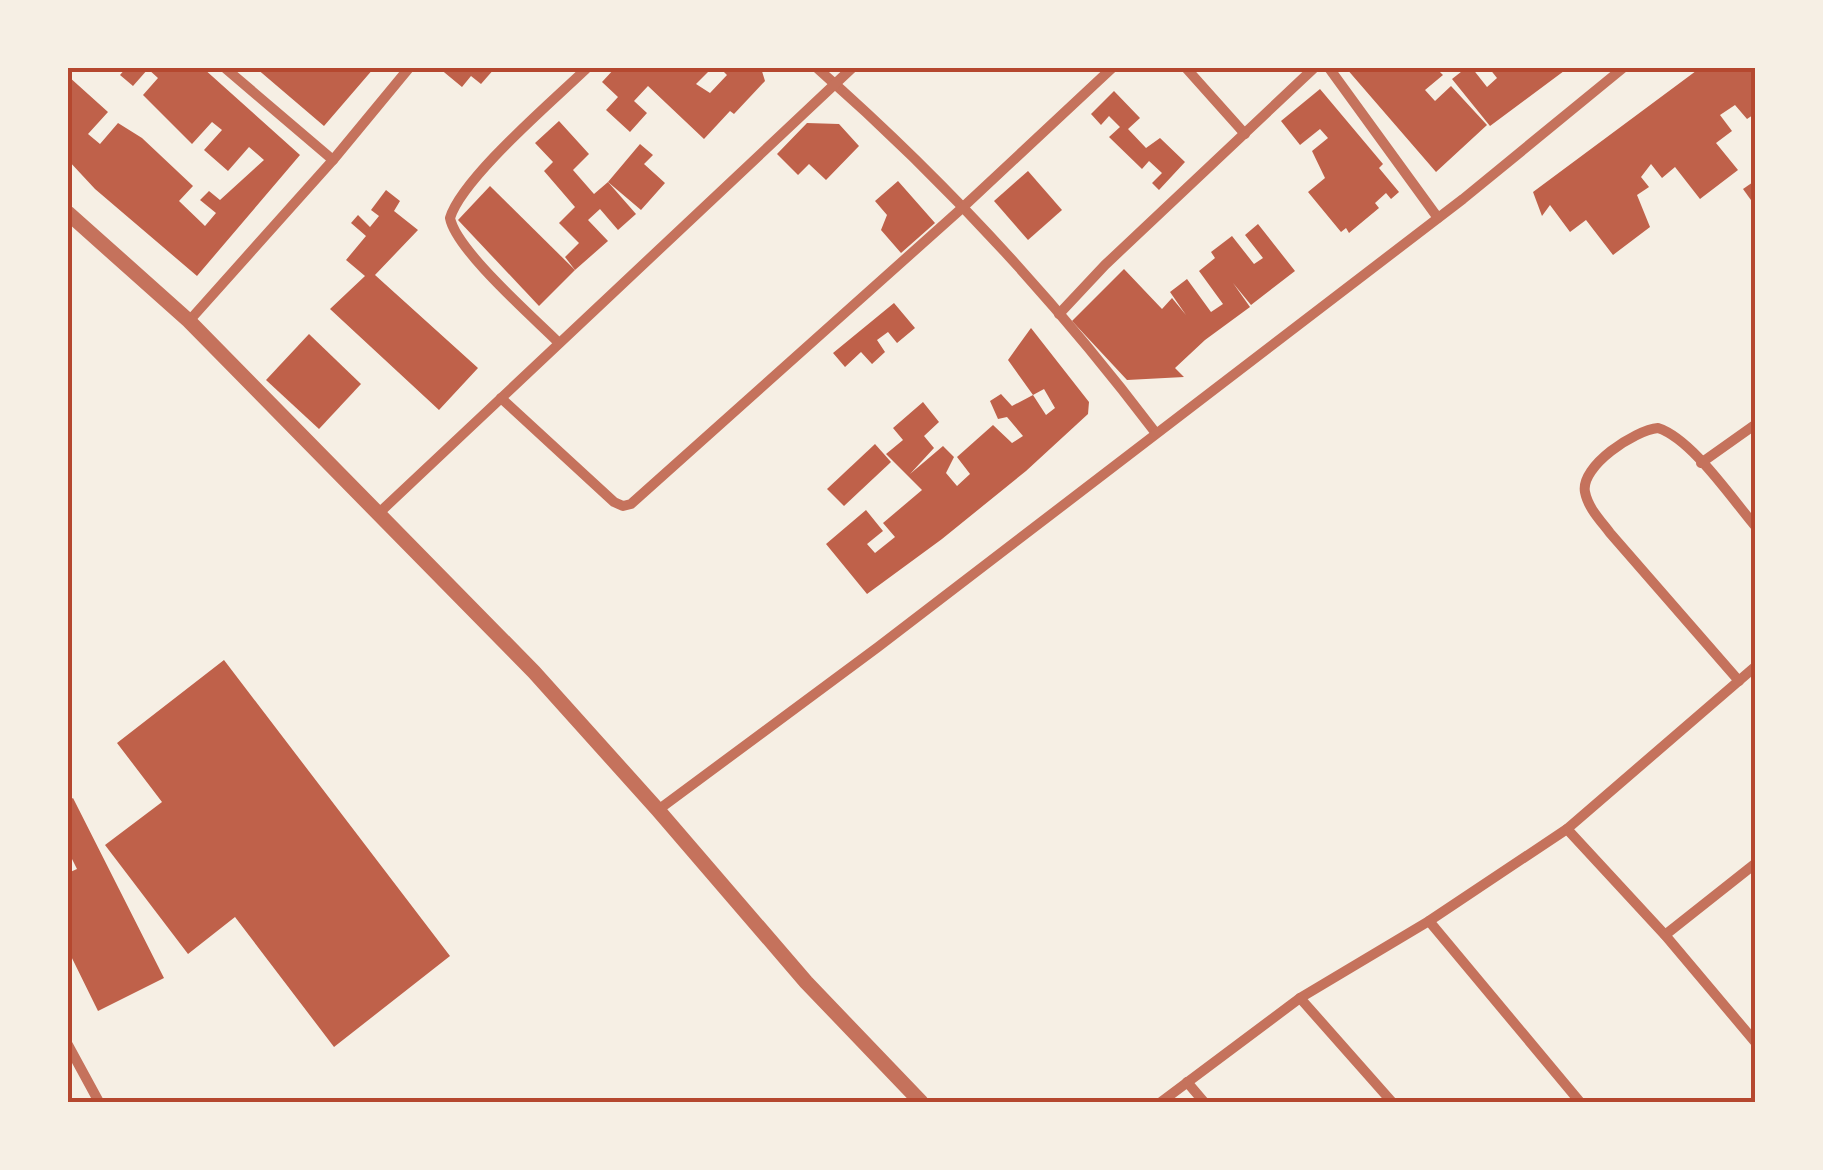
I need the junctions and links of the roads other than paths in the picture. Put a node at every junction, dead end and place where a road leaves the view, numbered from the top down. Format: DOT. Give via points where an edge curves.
graph roads {
  1 [pos="225,68"];
  2 [pos="408,68"];
  3 [pos="587,68"];
  4 [pos="817,68"];
  5 [pos="852,68"];
  6 [pos="1112,68"];
  7 [pos="1186,68"];
  8 [pos="1314,68"];
  9 [pos="1329,68"];
  10 [pos="1622,68"];
  11 [pos="835,84"];
  12 [pos="1245,134"];
  13 [pos="333,160"];
  14 [pos="961,209"];
  15 [pos="68,213"];
  16 [pos="1438,218"];
  17 [pos="1058,314"];
  18 [pos="189,322"];
  19 [pos="559,342"];
  20 [pos="501,398"];
  21 [pos="1756,424"];
  22 [pos="1155,432"];
  23 [pos="1702,463"];
  24 [pos="378,513"];
  25 [pos="1756,526"];
  26 [pos="1756,666"];
  27 [pos="1738,681"];
  28 [pos="658,810"];
  29 [pos="1567,829"];
  30 [pos="1756,863"];
  31 [pos="1429,921"];
  32 [pos="1664,935"];
  33 [pos="1300,998"];
  34 [pos="1756,1043"];
  35 [pos="68,1044"];
  36 [pos="1187,1082"];
  37 [pos="99,1102"];
  38 [pos="922,1102"];
  39 [pos="1161,1102"];
  40 [pos="1204,1102"];
  41 [pos="1392,1102"];
  42 [pos="1580,1102"];
  1 -- 13 [label="street"];
  2 -- 13 [label="street"];
  3 -- 19 [label="street" via="501,151 450,218 491,275"];
  4 -- 11 [label="street"];
  5 -- 11 [label="street"];
  6 -- 14 [label="street"];
  7 -- 12 [label="street"];
  8 -- 12 [label="street"];
  9 -- 16 [label="street"];
  10 -- 16 [label="street"];
  11 -- 14 [label="street"];
  11 -- 19 [label="street"];
  12 -- 17 [label="street"];
  13 -- 18 [label="street"];
  14 -- 17 [label="street"];
  14 -- 20 [label="street" via="626,506"];
  15 -- 18 [label="street"];
  16 -- 22 [label="street"];
  17 -- 22 [label="street"];
  18 -- 24 [label="street"];
  19 -- 20 [label="street"];
  20 -- 24 [label="street"];
  21 -- 23 [label="street"];
  22 -- 28 [label="street"];
  23 -- 25 [label="street"];
  23 -- 27 [label="street" via="1664,430 1648,429 1605,456 1584,488 1610,533"];
  24 -- 28 [label="street"];
  26 -- 27 [label="street"];
  27 -- 29 [label="street"];
  28 -- 38 [label="street" via="806,982"];
  29 -- 31 [label="street"];
  29 -- 32 [label="street"];
  30 -- 32 [label="street"];
  31 -- 33 [label="street"];
  31 -- 42 [label="street"];
  32 -- 34 [label="street"];
  33 -- 36 [label="street"];
  33 -- 41 [label="street"];
  35 -- 37 [label="street"];
  36 -- 39 [label="street"];
  36 -- 40 [label="street"];
}
